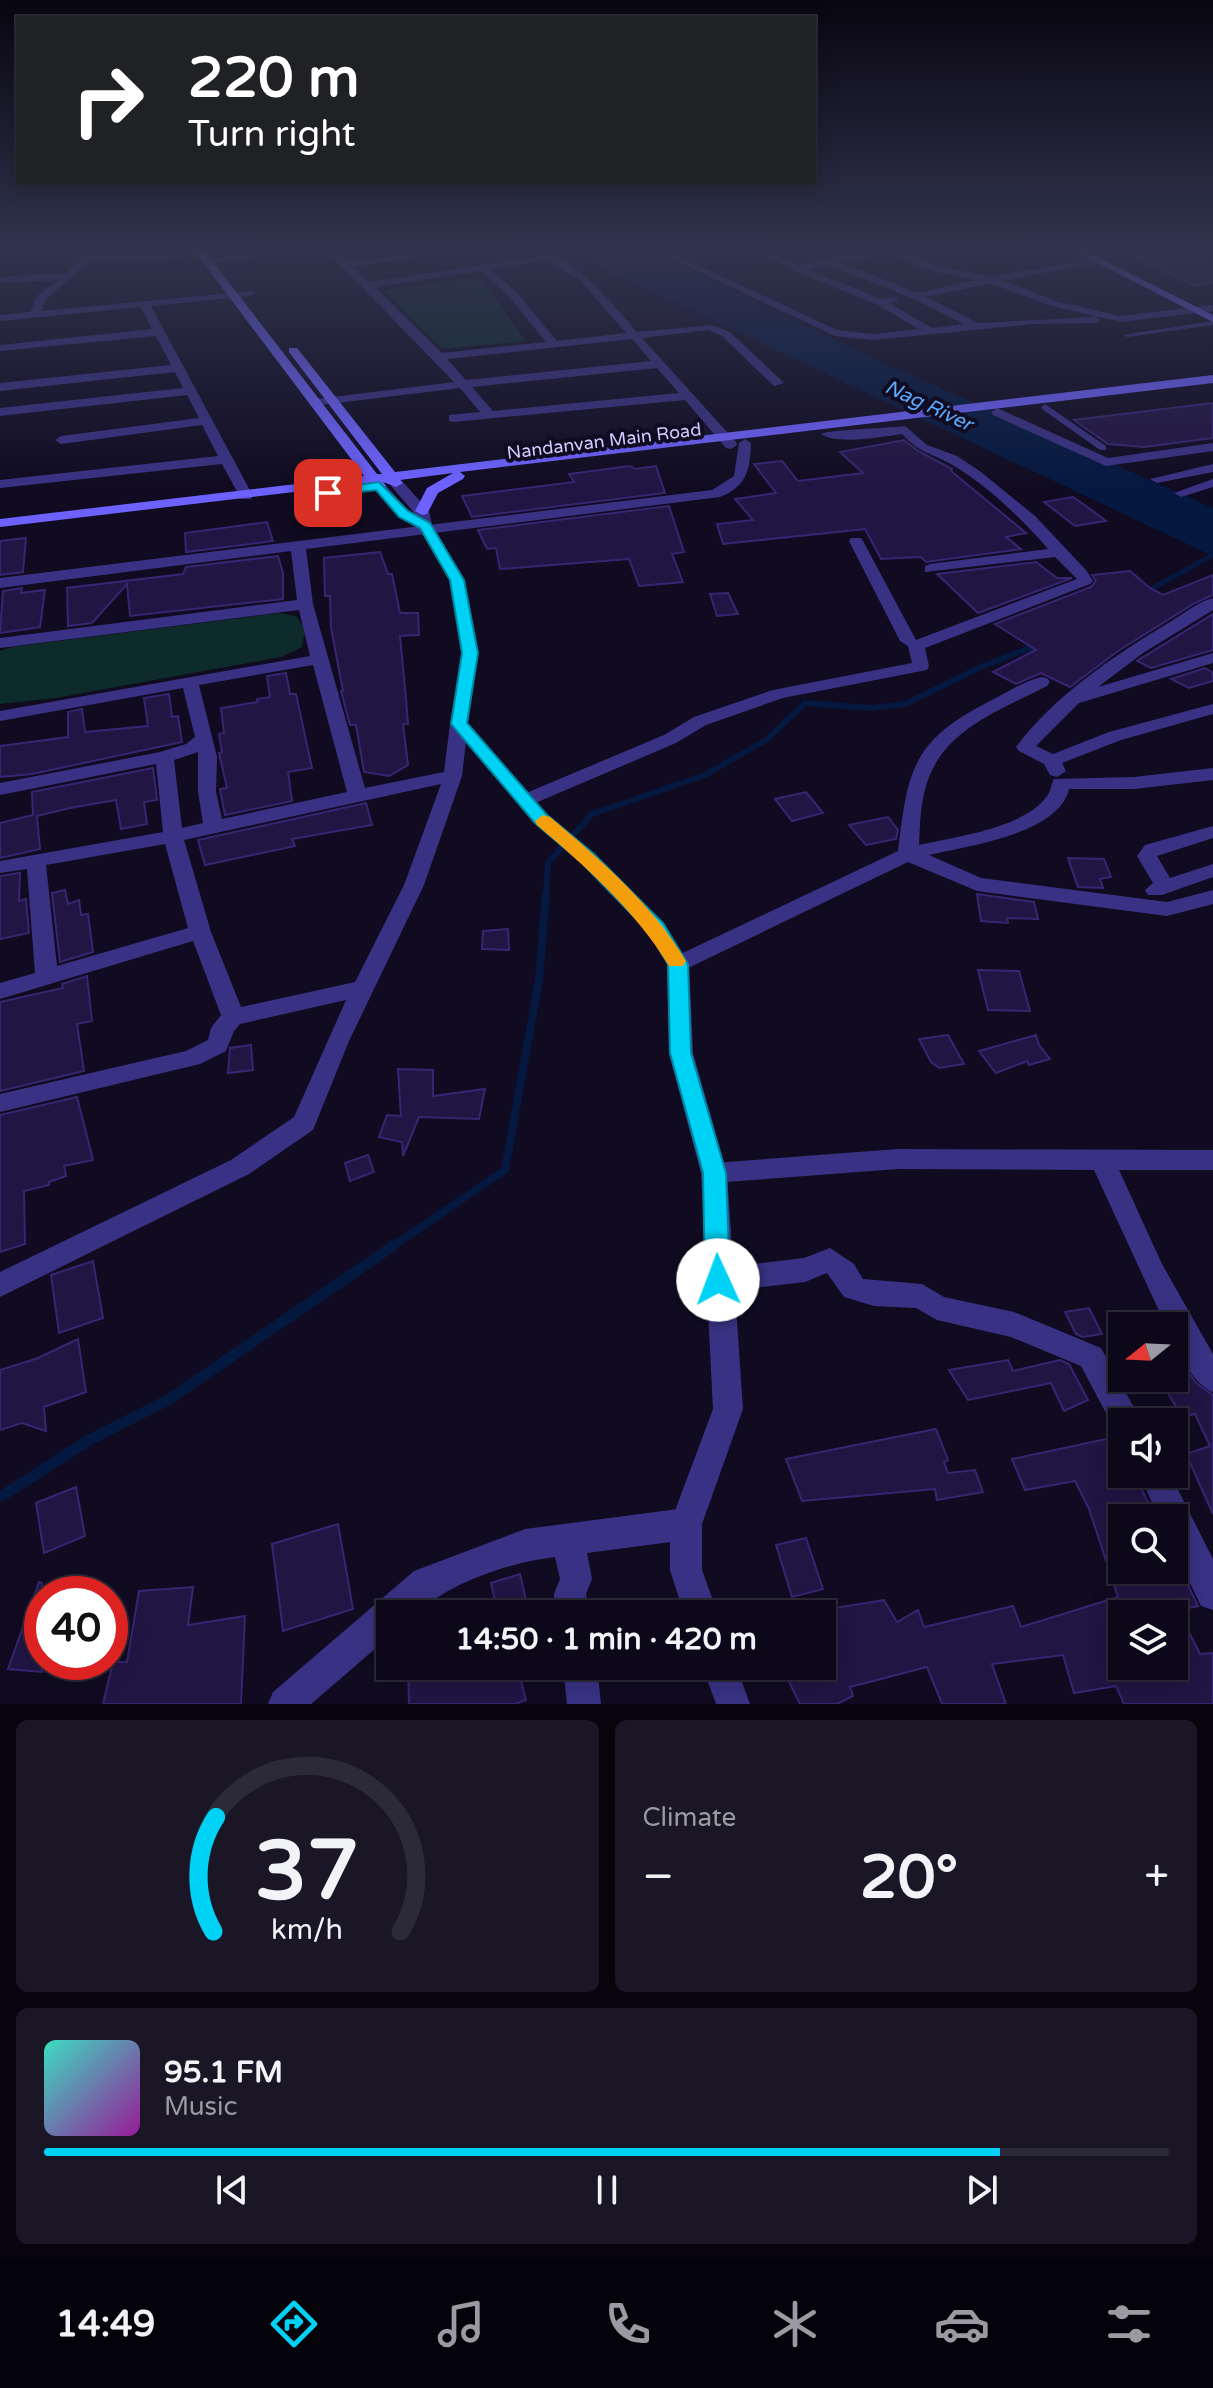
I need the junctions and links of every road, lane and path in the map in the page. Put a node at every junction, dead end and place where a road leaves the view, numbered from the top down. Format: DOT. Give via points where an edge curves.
graph roads {
  1 [pos="158,329"];
  2 [pos="259,329"];
  3 [pos="411,329"];
  4 [pos="541,329"];
  5 [pos="628,329"];
  6 [pos="696,329"];
  7 [pos="713,329"];
  8 [pos="825,329"];
  9 [pos="926,329"];
  10 [pos="953,329"];
  11 [pos="1152,329"];
  12 [pos="930,331"];
  13 [pos="160,332"];
  14 [pos="1127,335"];
  15 [pos="634,336"];
  16 [pos="286,341"];
  17 [pos="554,344"];
  18 [pos="0,348"];
  19 [pos="439,357"];
  20 [pos="659,364"];
  21 [pos="179,368"];
  22 [pos="1213,379"];
  23 [pos="778,383"];
  24 [pos="463,384"];
  25 [pos="0,387"];
  26 [pos="1213,388"];
  27 [pos="192,391"];
  28 [pos="687,396"];
  29 [pos="332,401"];
  30 [pos="316,403"];
  31 [pos="1045,407"];
  32 [pos="999,409"];
  33 [pos="0,412"];
  34 [pos="489,414"];
  35 [pos="453,418"];
  36 [pos="910,420"];
  37 [pos="207,421"];
  38 [pos="827,434"];
  39 [pos="61,440"];
  40 [pos="734,442"];
  41 [pos="1213,447"];
  42 [pos="1103,448"];
  43 [pos="352,451"];
  44 [pos="228,459"];
  45 [pos="1213,468"];
  46 [pos="458,476"];
  47 [pos="1157,479"];
  48 [pos="385,481"];
  49 [pos="1213,483"];
  50 [pos="0,484"];
  51 [pos="289,490"];
  52 [pos="1181,493"];
  53 [pos="246,496"];
  54 [pos="425,522"];
  55 [pos="0,523"];
  56 [pos="0,531"];
  57 [pos="856,541"];
  58 [pos="298,547"];
  59 [pos="1058,552"];
  60 [pos="930,569"];
  61 [pos="0,583"];
  62 [pos="1213,603"];
  63 [pos="305,604"];
  64 [pos="908,641"];
  65 [pos="0,643"];
  66 [pos="1213,658"];
  67 [pos="319,659"];
  68 [pos="190,682"];
  69 [pos="1041,682"];
  70 [pos="1071,700"];
  71 [pos="1213,709"];
  72 [pos="0,716"];
  73 [pos="459,724"];
  74 [pos="204,738"];
  75 [pos="164,757"];
  76 [pos="1052,761"];
  77 [pos="1213,774"];
  78 [pos="453,776"];
  79 [pos="1061,783"];
  80 [pos="0,789"];
  81 [pos="358,795"];
  82 [pos="526,800"];
  83 [pos="214,827"];
  84 [pos="1213,832"];
  85 [pos="173,836"];
  86 [pos="908,854"];
  87 [pos="36,861"];
  88 [pos="0,867"];
  89 [pos="1213,870"];
  90 [pos="1165,886"];
  91 [pos="1213,897"];
  92 [pos="1121,902"];
  93 [pos="200,932"];
  94 [pos="678,964"];
  95 [pos="47,978"];
  96 [pos="363,988"];
  97 [pos="0,991"];
  98 [pos="233,1017"];
  99 [pos="0,1103"];
  100 [pos="1102,1159"];
  101 [pos="1213,1160"];
  102 [pos="714,1173"];
  103 [pos="718,1280"];
  104 [pos="0,1285"];
  105 [pos="1213,1379"];
  106 [pos="1120,1408"];
  107 [pos="1161,1488"];
  108 [pos="686,1524"];
  109 [pos="568,1540"];
  110 [pos="1213,1594"];
  111 [pos="571,1600"];
  112 [pos="696,1600"];
  113 [pos="581,1680"];
  114 [pos="724,1680"];
  115 [pos="285,1704"];
  116 [pos="584,1704"];
  117 [pos="733,1704"];
  1 -- 13 [label="street"];
  2 -- 30 [label="main road"];
  3 -- 19 [label="street"];
  4 -- 17 [label="street"];
  5 -- 15 [label="street"];
  6 -- 15 [label="street"];
  7 -- 23 [label="street" via="726,334"];
  8 -- 12 [label="street" via="873,337"];
  9 -- 12 [label="street"];
  10 -- 12 [label="street"];
  11 -- 14 [label="lane"];
  13 -- 18 [label="street"];
  13 -- 21 [label="street"];
  15 -- 17 [label="street"];
  15 -- 20 [label="street"];
  16 -- 29 [label="main road"];
  17 -- 19 [label="street"];
  19 -- 24 [label="street"];
  20 -- 24 [label="street"];
  20 -- 28 [label="street"];
  21 -- 25 [label="street"];
  21 -- 27 [label="street"];
  22 -- 32 [label="main road"];
  24 -- 29 [label="street"];
  24 -- 34 [label="street"];
  26 -- 31 [label="main road, Nandanvan Main Road"];
  27 -- 33 [label="street"];
  27 -- 37 [label="street"];
  28 -- 34 [label="street"];
  28 -- 40 [label="street"];
  29 -- 30 [label="street"];
  29 -- 48 [label="main road"];
  30 -- 43 [label="main road"];
  31 -- 32 [label="main road, Nandanvan Main Road"];
  31 -- 42 [label="lane"];
  32 -- 36 [label="main road, Nandanvan Main Road"];
  32 -- 41 [label="street" via="1106,462"];
  34 -- 35 [label="street"];
  36 -- 38 [label="main road, Nandanvan Main Road"];
  36 -- 40 [label="main road"];
  37 -- 39 [label="street"];
  37 -- 44 [label="street"];
  38 -- 40 [label="main road, Nandanvan Main Road"];
  38 -- 59 [label="street" via="905,430 922,448 976,475 1030,519"];
  40 -- 46 [label="main road, Nandanvan Main Road"];
  40 -- 48 [label="main road"];
  40 -- 54 [label="street" via="744,472 735,487 715,494"];
  43 -- 48 [label="main road"];
  43 -- 51 [label="main road" via="346,466 331,476"];
  44 -- 50 [label="street"];
  44 -- 53 [label="street"];
  45 -- 47 [label="street"];
  46 -- 48 [label="main road, Nandanvan Main Road"];
  46 -- 54 [label="main road" via="432,491"];
  48 -- 51 [label="main road"];
  48 -- 54 [label="street" via="403,514"];
  48 -- 56 [label="main road, Nandanvan Main Road" via="252,503"];
  49 -- 52 [label="street"];
  51 -- 53 [label="main road"];
  53 -- 55 [label="main road"];
  54 -- 58 [label="street"];
  54 -- 73 [label="street" via="457,580 470,653"];
  57 -- 64 [label="street"];
  58 -- 61 [label="street"];
  58 -- 63 [label="street"];
  59 -- 60 [label="street"];
  59 -- 82 [label="street" via="1085,581 916,646 921,666 779,694 711,717"];
  62 -- 70 [label="street"];
  63 -- 65 [label="street"];
  63 -- 67 [label="street"];
  66 -- 70 [label="street"];
  67 -- 68 [label="street"];
  67 -- 81 [label="street"];
  68 -- 72 [label="street"];
  68 -- 74 [label="street"];
  69 -- 86 [label="street" via="969,719 931,748 916,786"];
  70 -- 76 [label="street" via="1025,747"];
  71 -- 76 [label="street" via="1115,736"];
  73 -- 78 [label="street"];
  73 -- 82 [label="street"];
  74 -- 75 [label="street"];
  74 -- 83 [label="street"];
  75 -- 80 [label="street"];
  75 -- 85 [label="street"];
  76 -- 79 [label="street"];
  77 -- 79 [label="street" via="1134,783"];
  78 -- 81 [label="street"];
  78 -- 96 [label="street" via="414,885"];
  79 -- 86 [label="street" via="1058,796 1042,812 1012,829"];
  81 -- 83 [label="street"];
  82 -- 94 [label="street" via="656,928"];
  83 -- 85 [label="street"];
  84 -- 90 [label="street" via="1152,849 1147,856 1150,867"];
  85 -- 87 [label="street"];
  85 -- 93 [label="street"];
  86 -- 92 [label="street" via="977,884"];
  86 -- 94 [label="street"];
  87 -- 88 [label="street"];
  87 -- 95 [label="street"];
  89 -- 90 [label="street"];
  90 -- 92 [label="street"];
  91 -- 92 [label="street" via="1167,909"];
  93 -- 95 [label="street"];
  93 -- 98 [label="street"];
  94 -- 102 [label="street" via="681,1053"];
  95 -- 97 [label="street"];
  96 -- 98 [label="street"];
  96 -- 104 [label="street" via="304,1123 240,1167"];
  98 -- 99 [label="street" via="218,1045 192,1058"];
  100 -- 101 [label="street"];
  100 -- 102 [label="street" via="898,1159"];
  100 -- 105 [label="street"];
  102 -- 103 [label="street"];
  103 -- 106 [label="street" via="805,1270 830,1260 854,1289 922,1296 937,1308 1014,1325 1091,1357"];
  103 -- 108 [label="street" via="728,1409"];
  107 -- 110 [label="street"];
  108 -- 109 [label="street"];
  108 -- 112 [label="street" via="686,1570"];
  109 -- 111 [label="street" via="576,1579"];
  109 -- 115 [label="street" via="525,1545 426,1583"];
  113 -- 116 [label="street"];
  114 -- 117 [label="street"];
}
